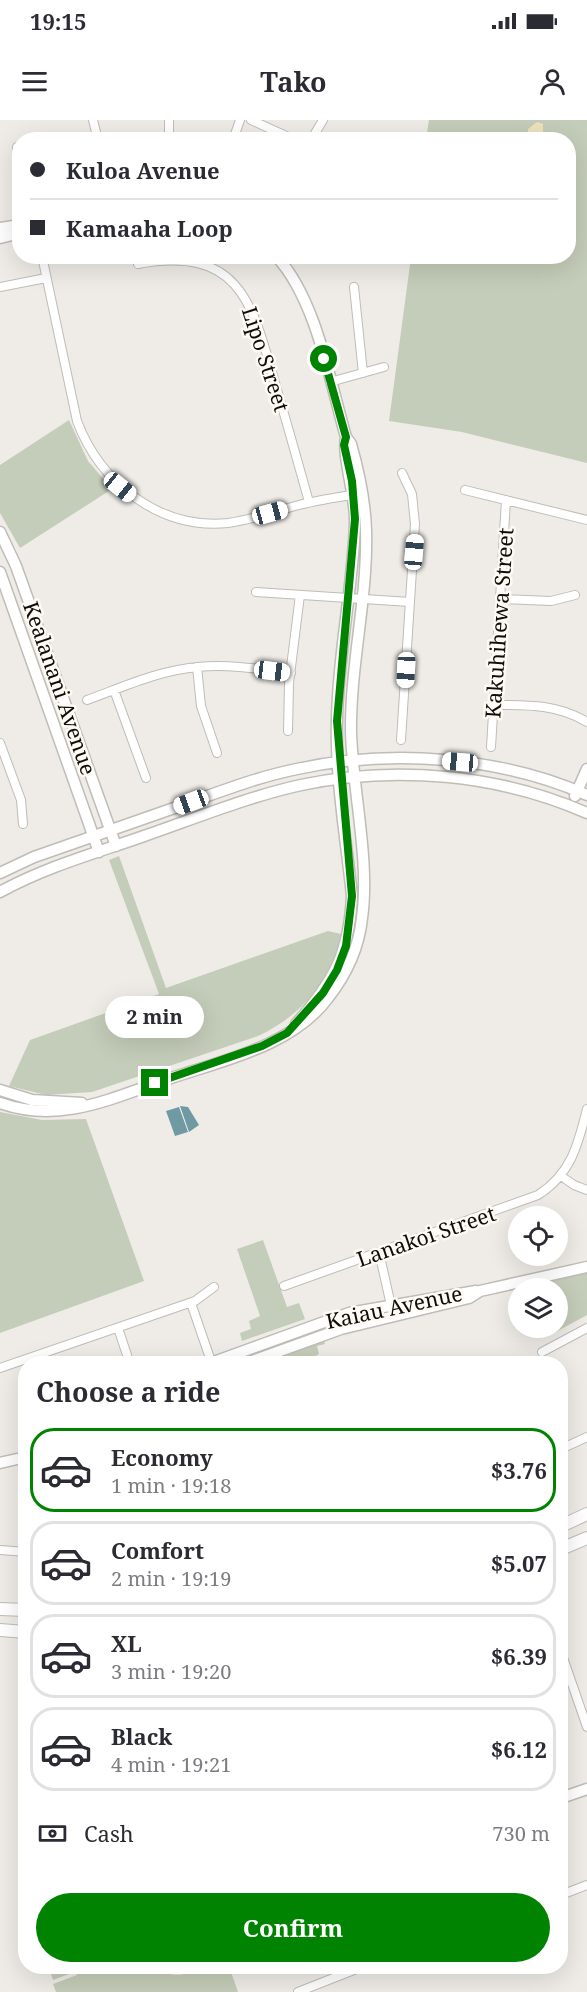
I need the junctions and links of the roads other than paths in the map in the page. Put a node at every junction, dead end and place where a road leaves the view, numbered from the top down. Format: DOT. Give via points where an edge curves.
graph roads {
  1 [pos="251,120"];
  2 [pos="277,132"];
  3 [pos="43,264"];
  4 [pos="200,264"];
  5 [pos="282,264"];
  6 [pos="46,278"];
  7 [pos="0,287"];
  8 [pos="354,287"];
  9 [pos="384,367"];
  10 [pos="363,373"];
  11 [pos="330,382"];
  12 [pos="402,473"];
  13 [pos="465,490"];
  14 [pos="358,494"];
  15 [pos="506,500"];
  16 [pos="309,502"];
  17 [pos="587,520"];
  18 [pos="0,532"];
  19 [pos="0,572"];
  20 [pos="256,592"];
  21 [pos="300,595"];
  22 [pos="575,595"];
  23 [pos="347,598"];
  24 [pos="362,599"];
  25 [pos="500,599"];
  26 [pos="410,602"];
  27 [pos="197,667"];
  28 [pos="291,673"];
  29 [pos="114,690"];
  30 [pos="87,699"];
  31 [pos="494,705"];
  32 [pos="587,723"];
  33 [pos="288,731"];
  34 [pos="401,740"];
  35 [pos="0,743"];
  36 [pos="491,747"];
  37 [pos="217,753"];
  38 [pos="352,761"];
  39 [pos="339,762"];
  40 [pos="587,769"];
  41 [pos="146,778"];
  42 [pos="353,778"];
  43 [pos="341,779"];
  44 [pos="582,793"];
  45 [pos="571,806"];
  46 [pos="587,813"];
  47 [pos="23,824"];
  48 [pos="110,831"];
  49 [pos="93,836"];
  50 [pos="116,846"];
  51 [pos="99,852"];
  52 [pos="0,873"];
  53 [pos="0,892"];
  54 [pos="287,1033"];
  55 [pos="0,1090"];
  56 [pos="0,1103"];
  57 [pos="97,1103"];
  58 [pos="587,1109"];
  59 [pos="561,1176"];
  60 [pos="587,1190"];
  61 [pos="379,1252"];
  62 [pos="587,1267"];
  63 [pos="284,1286"];
  64 [pos="214,1287"];
  65 [pos="191,1303"];
  66 [pos="392,1311"];
  67 [pos="118,1328"];
  68 [pos="587,1328"];
  69 [pos="542,1352"];
  70 [pos="49,1356"];
  71 [pos="127,1356"];
  72 [pos="208,1356"];
  73 [pos="229,1356"];
  74 [pos="266,1356"];
  75 [pos="18,1364"];
  76 [pos="0,1368"];
  77 [pos="587,1437"];
  78 [pos="568,1446"];
  79 [pos="18,1459"];
  80 [pos="0,1463"];
  81 [pos="587,1514"];
  82 [pos="568,1523"];
  83 [pos="587,1538"];
  84 [pos="568,1547"];
  85 [pos="0,1550"];
  86 [pos="18,1551"];
  87 [pos="0,1609"];
  88 [pos="18,1610"];
  89 [pos="0,1630"];
  90 [pos="18,1631"];
  91 [pos="568,1672"];
  92 [pos="587,1727"];
  93 [pos="587,1789"];
  94 [pos="568,1796"];
  95 [pos="587,1885"];
  96 [pos="568,1892"];
  97 [pos="344,1974"];
  98 [pos="298,1992"];
  1 -- 2 [label="street"];
  3 -- 6 [label="street"];
  4 -- 16 [label="street, Lipo Street" via="223,274 243,293 257,317"];
  5 -- 11 [label="street" via="306,302"];
  6 -- 7 [label="street"];
  6 -- 16 [label="street" via="76,421 94,457 120,487 159,511 202,522 240,521"];
  8 -- 10 [label="street"];
  9 -- 10 [label="street"];
  10 -- 11 [label="street"];
  11 -- 14 [label="street" via="351,444"];
  12 -- 26 [label="street" via="412,494 415,514"];
  13 -- 15 [label="street"];
  14 -- 16 [label="street"];
  14 -- 23 [label="street"];
  14 -- 24 [label="street" via="366,549"];
  15 -- 17 [label="street"];
  15 -- 25 [label="street, Kakuhihewa Street"];
  18 -- 48 [label="street, Kealanani Avenue" via="23,583"];
  19 -- 49 [label="street, Kealanani Avenue"];
  20 -- 21 [label="street"];
  21 -- 23 [label="street"];
  21 -- 28 [label="street"];
  22 -- 25 [label="street" via="551,601"];
  23 -- 24 [label="street"];
  23 -- 39 [label="street" via="337,708"];
  24 -- 26 [label="street"];
  24 -- 38 [label="street" via="352,709"];
  25 -- 31 [label="street, Kakuhihewa Street"];
  26 -- 34 [label="street"];
  27 -- 28 [label="street" via="234,666"];
  27 -- 29 [label="street" via="163,673"];
  27 -- 37 [label="street" via="203,715"];
  28 -- 33 [label="street"];
  29 -- 30 [label="street"];
  29 -- 41 [label="street"];
  31 -- 32 [label="street" via="544,706"];
  31 -- 36 [label="street, Kakuhihewa Street"];
  35 -- 47 [label="street" via="21,800"];
  38 -- 39 [label="street"];
  38 -- 42 [label="street"];
  38 -- 44 [label="street" via="460,762 529,775"];
  39 -- 43 [label="street"];
  39 -- 48 [label="street" via="251,780"];
  40 -- 44 [label="street"];
  42 -- 43 [label="street"];
  42 -- 45 [label="street" via="458,779 525,791"];
  42 -- 54 [label="street" via="364,895 357,943 329,998 311,1019"];
  43 -- 50 [label="street" via="257,796"];
  43 -- 54 [label="street" via="352,896 349,934 331,982"];
  44 -- 45 [label="street"];
  45 -- 46 [label="street"];
  48 -- 49 [label="street"];
  48 -- 50 [label="street, Kealanani Avenue"];
  49 -- 51 [label="street, Kealanani Avenue"];
  49 -- 52 [label="street"];
  50 -- 51 [label="street"];
  51 -- 53 [label="street"];
  54 -- 57 [label="street" via="249,1051"];
  55 -- 57 [label="street" via="45,1102"];
  56 -- 57 [label="street" via="49,1112"];
  58 -- 59 [label="street, Lanakoi Street" via="576,1150"];
  59 -- 60 [label="street"];
  59 -- 61 [label="street, Lanakoi Street" via="530,1199"];
  61 -- 63 [label="street, Lanakoi Street"];
  61 -- 66 [label="street"];
  62 -- 66 [label="street, Kaiau Avenue" via="480,1292 469,1298"];
  64 -- 65 [label="street"];
  65 -- 67 [label="street"];
  65 -- 72 [label="street"];
  66 -- 73 [label="street, Kaiau Avenue" via="330,1319"];
  66 -- 74 [label="street, Kaiau Avenue"];
  67 -- 70 [label="street"];
  67 -- 71 [label="street"];
  68 -- 69 [label="street"];
  75 -- 76 [label="street"];
  77 -- 78 [label="street"];
  79 -- 80 [label="street"];
  81 -- 82 [label="main road"];
  83 -- 84 [label="main road"];
  85 -- 86 [label="street"];
  87 -- 88 [label="main road"];
  89 -- 90 [label="main road"];
  91 -- 92 [label="street"];
  93 -- 94 [label="street"];
  95 -- 96 [label="street"];
  97 -- 98 [label="street"];
}
